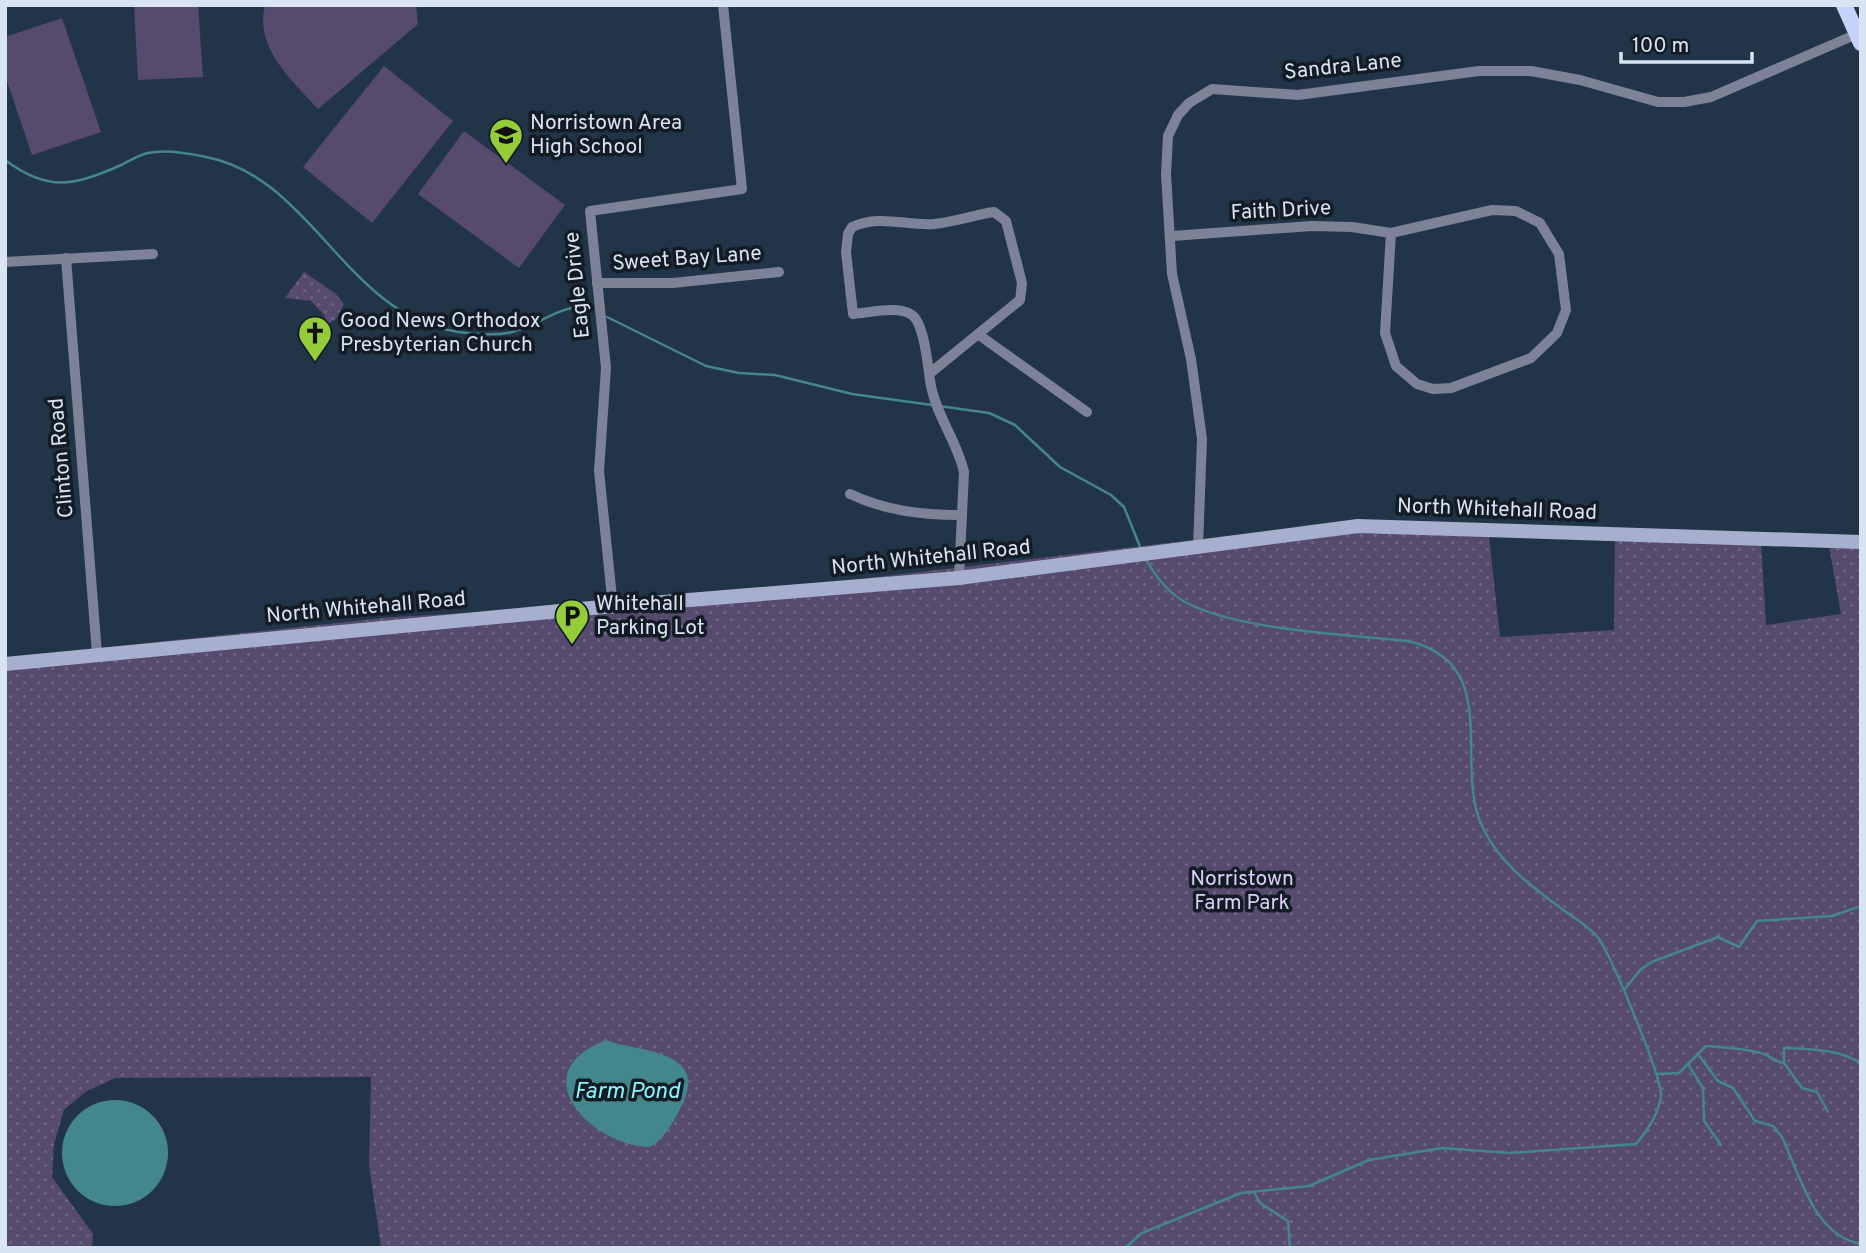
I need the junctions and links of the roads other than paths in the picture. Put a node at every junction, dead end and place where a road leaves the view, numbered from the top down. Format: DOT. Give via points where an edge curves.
graph roads {
  1 [pos="723,5"];
  2 [pos="1844,5"];
  3 [pos="1859,38"];
  4 [pos="1391,233"];
  5 [pos="1172,236"];
  6 [pos="153,254"];
  7 [pos="66,258"];
  8 [pos="5,262"];
  9 [pos="779,272"];
  10 [pos="597,283"];
  11 [pos="979,335"];
  12 [pos="929,374"];
  13 [pos="1087,412"];
  14 [pos="850,494"];
  15 [pos="961,515"];
  16 [pos="1861,542"];
  17 [pos="1198,547"];
  18 [pos="959,578"];
  19 [pos="613,607"];
  20 [pos="97,654"];
  21 [pos="5,664"];
  1 -- 10 [label="street, Eagle Drive" via="742,189 590,211"];
  2 -- 3 [label="main road"];
  3 -- 5 [label="street, Sandra Lane" via="1711,97 1684,102 1658,102 1531,71 1479,71 1298,95 1212,89 1189,103 1168,136 1166,174"];
  4 -- 4 [label="street, Faith Drive" via="1492,210 1528,215 1549,233 1559,254 1566,310 1557,333 1531,358 1451,388 1417,384 1396,366 1385,333"];
  4 -- 5 [label="street, Faith Drive" via="1312,226"];
  5 -- 17 [label="street, Sandra Lane" via="1172,274 1202,439"];
  6 -- 7 [label="street"];
  7 -- 8 [label="street"];
  7 -- 20 [label="street, Clinton Road"];
  9 -- 10 [label="street, Sweet Bay Lane" via="673,283"];
  10 -- 19 [label="street, Eagle Drive" via="606,368 599,487"];
  11 -- 12 [label="street"];
  11 -- 12 [label="street" via="1014,307 1023,291 1002,215 985,213 934,224 886,220 852,227 846,252 853,314 911,314 922,335"];
  11 -- 13 [label="street"];
  12 -- 15 [label="street" via="934,402 964,471"];
  14 -- 15 [label="street" via="876,506 923,515"];
  15 -- 18 [label="street"];
  16 -- 17 [label="main road, North Whitehall Road" via="1358,526"];
  17 -- 18 [label="main road, North Whitehall Road"];
  18 -- 19 [label="main road, North Whitehall Road"];
  19 -- 20 [label="main road, North Whitehall Road"];
  20 -- 21 [label="main road, North Whitehall Road"];
}
